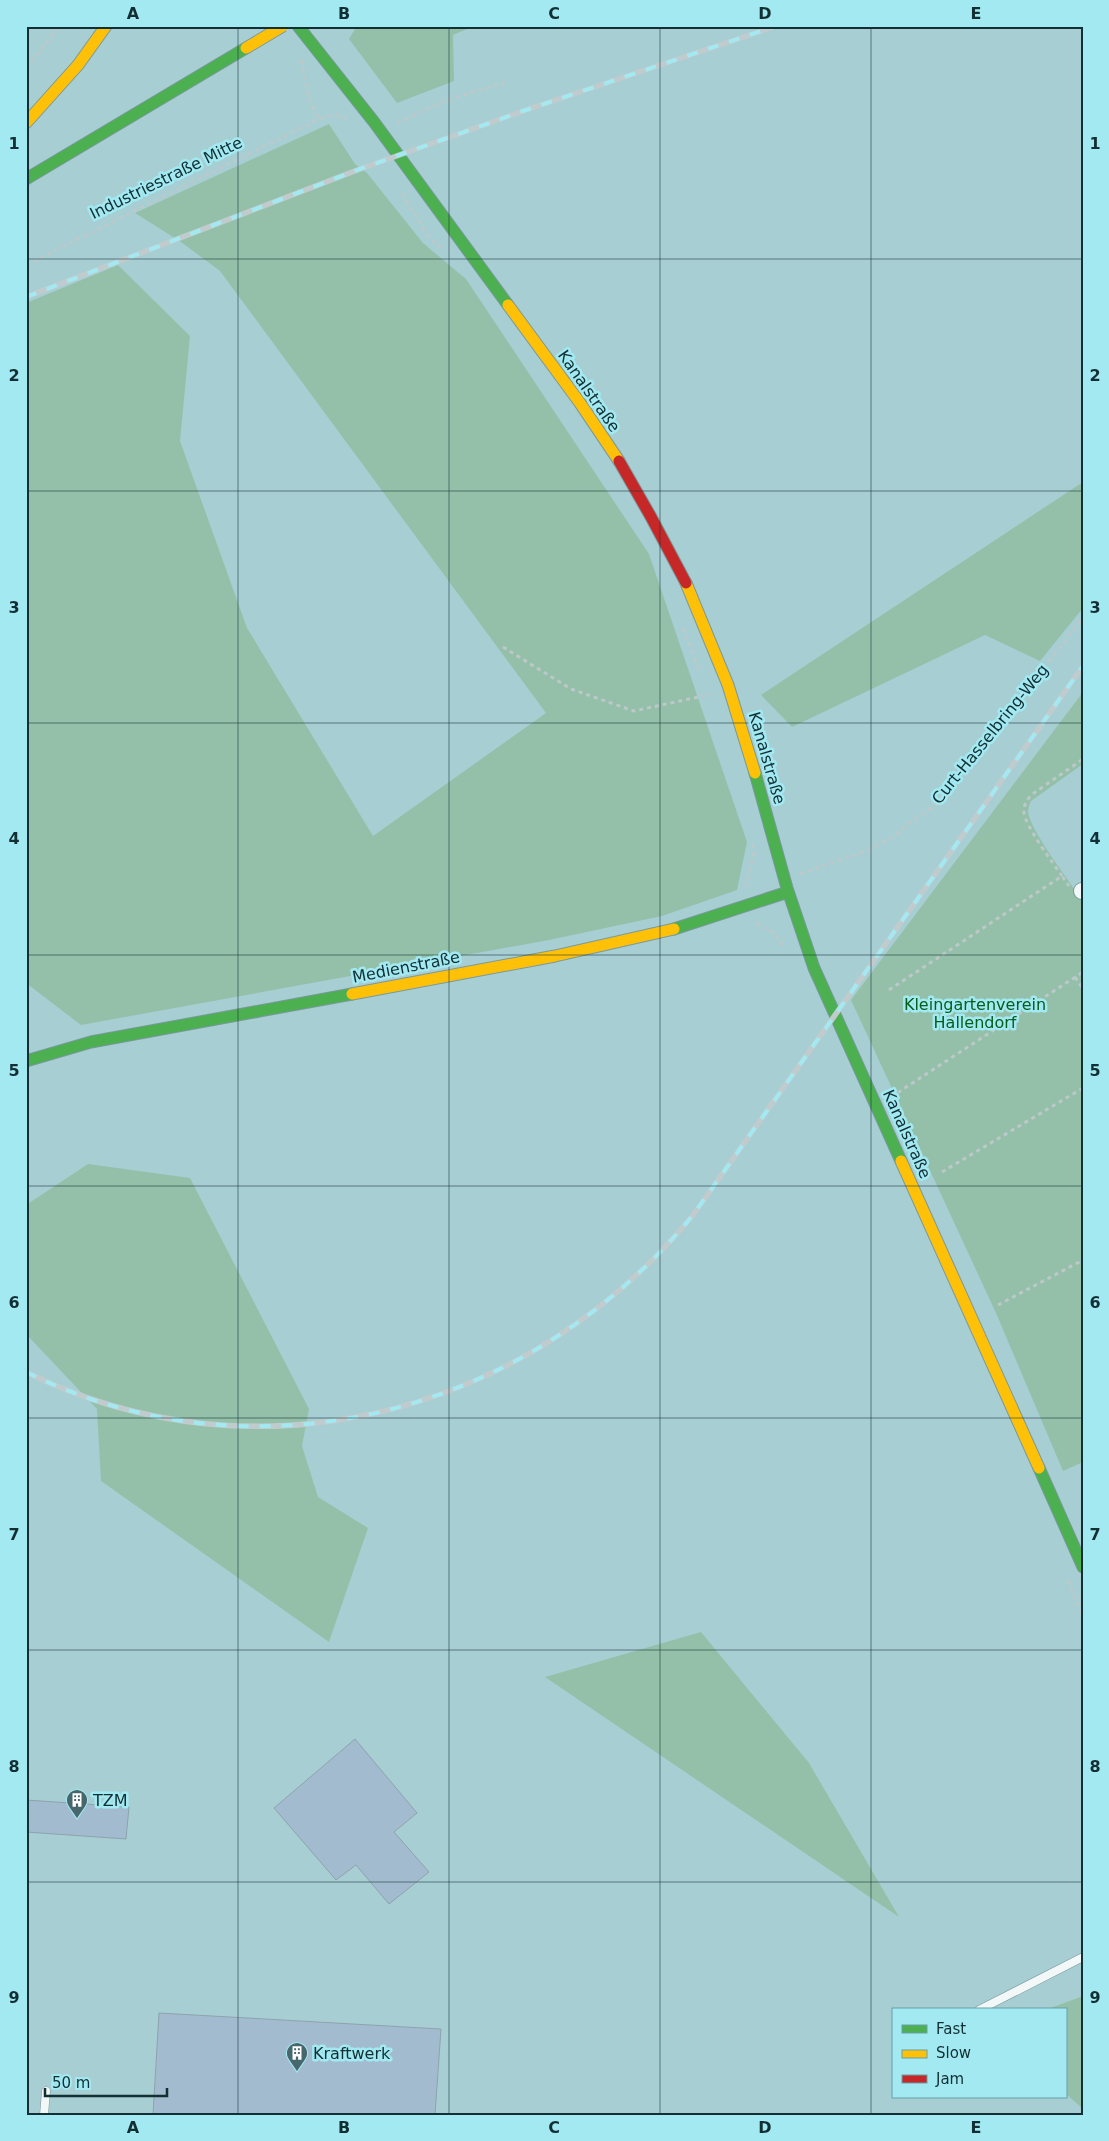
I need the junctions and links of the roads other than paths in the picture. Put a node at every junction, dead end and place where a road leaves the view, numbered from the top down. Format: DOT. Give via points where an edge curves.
graph roads {
  1 [pos="106,26"];
  2 [pos="283,26"];
  3 [pos="298,26"];
  4 [pos="26,123"];
  5 [pos="26,179"];
  6 [pos="788,892"];
  7 [pos="26,1060"];
  8 [pos="1083,1567"];
  9 [pos="1083,1958"];
  10 [pos="983,2008"];
  11 [pos="46,2091"];
  12 [pos="44,2115"];
  1 -- 4 [label="main road" via="78,65"];
  2 -- 5 [label="main road, bridge"];
  3 -- 6 [label="main road, Kanalstraße" via="347,85 606,442 652,516 714,646 750,752"];
  6 -- 7 [label="main road, Medienstraße" via="664,932 564,954 91,1042"];
  6 -- 8 [label="main road, Kanalstraße" via="814,968"];
  9 -- 10 [label="lane"];
  11 -- 12 [label="lane"];
}
